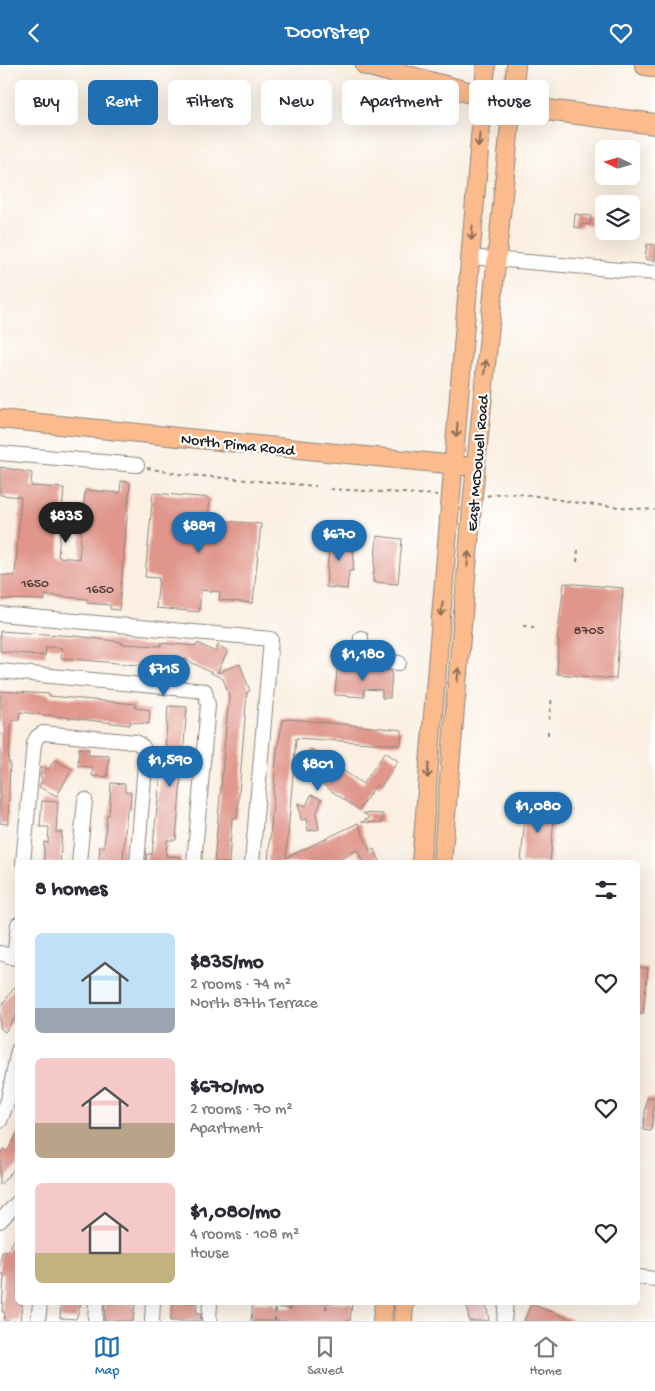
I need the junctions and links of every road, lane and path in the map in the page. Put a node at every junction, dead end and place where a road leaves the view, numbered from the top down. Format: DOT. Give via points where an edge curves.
graph roads {
  1 [pos="366,65"];
  2 [pos="486,65"];
  3 [pos="516,65"];
  4 [pos="645,65"];
  5 [pos="655,67"];
  6 [pos="484,80"];
  7 [pos="515,80"];
  8 [pos="469,87"];
  9 [pos="549,108"];
  10 [pos="655,124"];
  11 [pos="480,125"];
  12 [pos="511,125"];
  13 [pos="470,257"];
  14 [pos="496,259"];
  15 [pos="655,273"];
  16 [pos="0,419"];
  17 [pos="0,453"];
  18 [pos="454,465"];
  19 [pos="140,466"];
  20 [pos="476,467"];
  21 [pos="316,486"];
  22 [pos="330,489"];
  23 [pos="438,495"];
  24 [pos="486,496"];
  25 [pos="655,510"];
  26 [pos="578,550"];
  27 [pos="577,562"];
  28 [pos="0,615"];
  29 [pos="523,626"];
  30 [pos="534,627"];
  31 [pos="361,638"];
  32 [pos="399,663"];
  33 [pos="0,671"];
  34 [pos="552,697"];
  35 [pos="549,720"];
  36 [pos="432,721"];
  37 [pos="454,723"];
  38 [pos="548,731"];
  39 [pos="548,735"];
  40 [pos="85,800"];
  41 [pos="23,860"];
  42 [pos="79,860"];
  43 [pos="137,860"];
  44 [pos="194,860"];
  45 [pos="252,860"];
  46 [pos="421,860"];
  47 [pos="442,860"];
  48 [pos="0,953"];
  49 [pos="15,959"];
  50 [pos="15,1060"];
  51 [pos="10,1076"];
  52 [pos="0,1121"];
  53 [pos="15,1205"];
  54 [pos="0,1221"];
  55 [pos="640,1277"];
  56 [pos="655,1279"];
  57 [pos="40,1305"];
  58 [pos="96,1305"];
  59 [pos="153,1305"];
  60 [pos="210,1305"];
  61 [pos="276,1305"];
  62 [pos="327,1305"];
  63 [pos="384,1305"];
  64 [pos="404,1305"];
  65 [pos="506,1305"];
  66 [pos="326,1309"];
  67 [pos="38,1321"];
  68 [pos="95,1321"];
  69 [pos="152,1321"];
  70 [pos="209,1321"];
  71 [pos="275,1321"];
  72 [pos="382,1321"];
  73 [pos="403,1321"];
  74 [pos="504,1321"];
  1 -- 8 [label="highway"];
  2 -- 6 [label="main road, East McDowell Road"];
  3 -- 7 [label="main road, East McDowell Road"];
  4 -- 5 [label="highway"];
  9 -- 10 [label="highway"];
  11 -- 13 [label="main road, East McDowell Road, one-way"];
  12 -- 14 [label="main road, East McDowell Road"];
  13 -- 14 [label="street"];
  13 -- 18 [label="main road, East McDowell Road, one-way"];
  14 -- 15 [label="street"];
  20 -- 14 [label="main road, East McDowell Road, one-way"];
  16 -- 18 [label="main road, North Pima Road"];
  17 -- 19 [label="street"];
  18 -- 20 [label="main road, North Pima Road"];
  18 -- 36 [label="main road, East McDowell Road, one-way"];
  19 -- 21 [label="path" via="178,474"];
  37 -- 20 [label="main road, East McDowell Road, one-way"];
  22 -- 23 [label="path"];
  24 -- 25 [label="path" via="494,493 524,495"];
  26 -- 27 [label="path"];
  28 -- 45 [label="street" via="271,639"];
  29 -- 30 [label="path"];
  31 -- 32 [label="street" via="360,659"];
  33 -- 44 [label="street" via="205,691 208,705"];
  34 -- 35 [label="path"];
  36 -- 37 [label="main road"];
  36 -- 46 [label="main road, East McDowell Road, one-way"];
  37 -- 47 [label="main road, East McDowell Road"];
  38 -- 39 [label="path"];
  40 -- 42 [label="street"];
  41 -- 43 [label="street" via="34,743 43,733 142,745 146,752"];
  48 -- 49 [label="street"];
  50 -- 51 [label="street"];
  51 -- 52 [label="street" via="8,1100"];
  53 -- 54 [label="street"];
  55 -- 56 [label="street"];
  57 -- 67 [label="street"];
  58 -- 68 [label="street"];
  59 -- 69 [label="street"];
  60 -- 70 [label="street"];
  61 -- 71 [label="path"];
  62 -- 66 [label="path"];
  63 -- 72 [label="main road"];
  64 -- 73 [label="main road"];
  65 -- 74 [label="street"];
}
